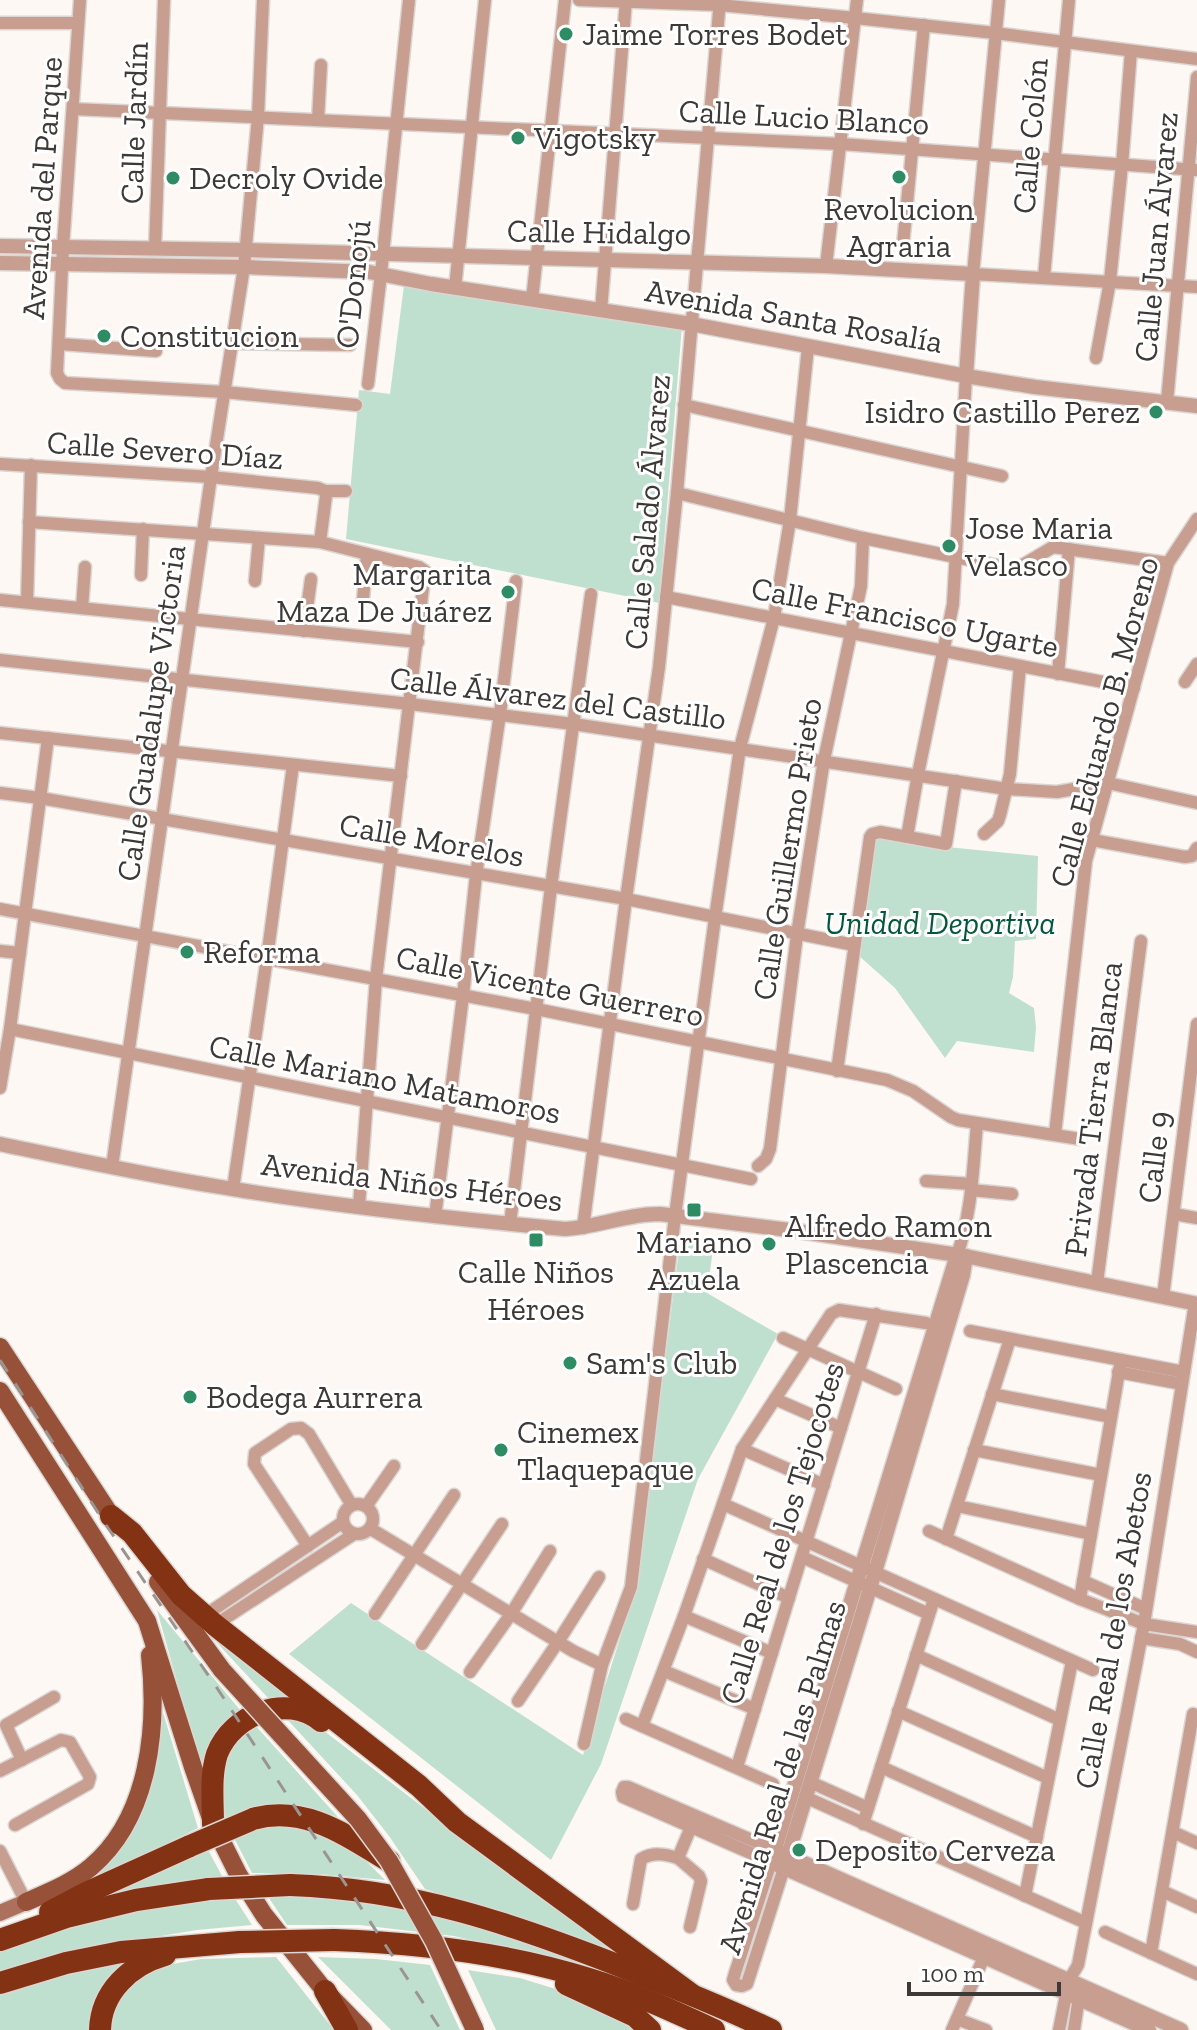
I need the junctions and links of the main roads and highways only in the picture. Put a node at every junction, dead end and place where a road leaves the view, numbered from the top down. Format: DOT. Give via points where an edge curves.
graph roads {
  1 [pos="0,1347"];
  2 [pos="1,1396"];
  3 [pos="111,1516"];
  4 [pos="147,1621"];
  5 [pos="457,1822"];
  6 [pos="213,1824"];
  7 [pos="389,1861"];
  8 [pos="26,1902"];
  9 [pos="0,1913"];
  10 [pos="0,1939"];
  11 [pos="203,1944"];
  12 [pos="517,1961"];
  13 [pos="0,1983"];
  14 [pos="325,1991"];
  15 [pos="691,1994"];
  16 [pos="100,2030"];
  17 [pos="347,2030"];
  18 [pos="363,2030"];
  19 [pos="475,2030"];
  20 [pos="650,2030"];
  21 [pos="714,2030"];
  22 [pos="771,2030"];
  1 -- 3 [label="main road"];
  2 -- 4 [label="main road"];
  3 -- 5 [label="highway" via="132,1533 181,1595"];
  3 -- 7 [label="main road, bridge" via="222,1670 358,1819"];
  4 -- 6 [label="main road"];
  4 -- 8 [label="main road" via="152,1729 127,1824 91,1866"];
  5 -- 6 [label="highway" via="412,1796 313,1714 279,1707 245,1720 222,1744 213,1772"];
  5 -- 15 [label="highway"];
  6 -- 14 [label="main road" via="264,1915"];
  7 -- 10 [label="highway, bridge" via="329,1826 295,1816 265,1815 86,1893"];
  7 -- 19 [label="main road, bridge"];
  8 -- 9 [label="main road"];
  10 -- 15 [label="highway, bridge" via="122,1903 209,1889 355,1889 459,1910"];
  11 -- 12 [label="highway, bridge" via="391,1942"];
  11 -- 13 [label="highway" via="121,1952"];
  11 -- 16 [label="highway" via="132,1969 113,1990"];
  12 -- 20 [label="highway" via="635,2016"];
  12 -- 21 [label="highway" via="635,1994"];
  14 -- 17 [label="highway"];
  14 -- 18 [label="main road"];
  15 -- 22 [label="highway"];
}
